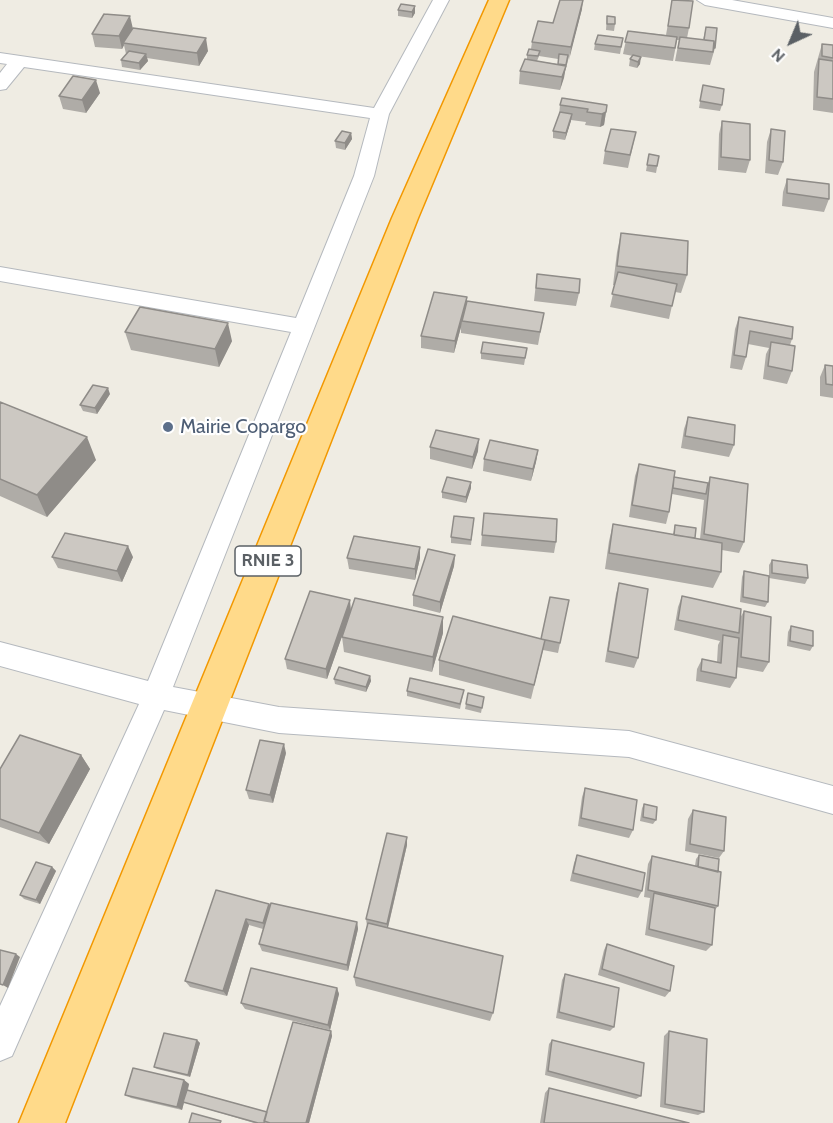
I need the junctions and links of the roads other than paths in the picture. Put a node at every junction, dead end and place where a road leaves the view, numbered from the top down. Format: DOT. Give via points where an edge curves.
graph roads {
  1 [pos="441,0"];
  2 [pos="705,0"];
  3 [pos="500,1"];
  4 [pos="833,23"];
  5 [pos="0,58"];
  6 [pos="19,61"];
  7 [pos="0,85"];
  8 [pos="380,114"];
  9 [pos="0,274"];
  10 [pos="303,327"];
  11 [pos="0,654"];
  12 [pos="156,696"];
  13 [pos="209,707"];
  14 [pos="833,800"];
  15 [pos="0,1044"];
  16 [pos="42,1123"];
  1 -- 8 [label="street"];
  2 -- 4 [label="street"];
  3 -- 13 [label="highway, RNIE 3" via="405,218"];
  5 -- 6 [label="street"];
  6 -- 7 [label="street"];
  6 -- 8 [label="street"];
  8 -- 10 [label="street" via="364,176"];
  9 -- 10 [label="street"];
  10 -- 12 [label="street"];
  11 -- 12 [label="street"];
  12 -- 13 [label="street"];
  12 -- 15 [label="street"];
  13 -- 14 [label="street" via="279,720 629,744"];
  13 -- 16 [label="highway, RNIE 3"];
}
